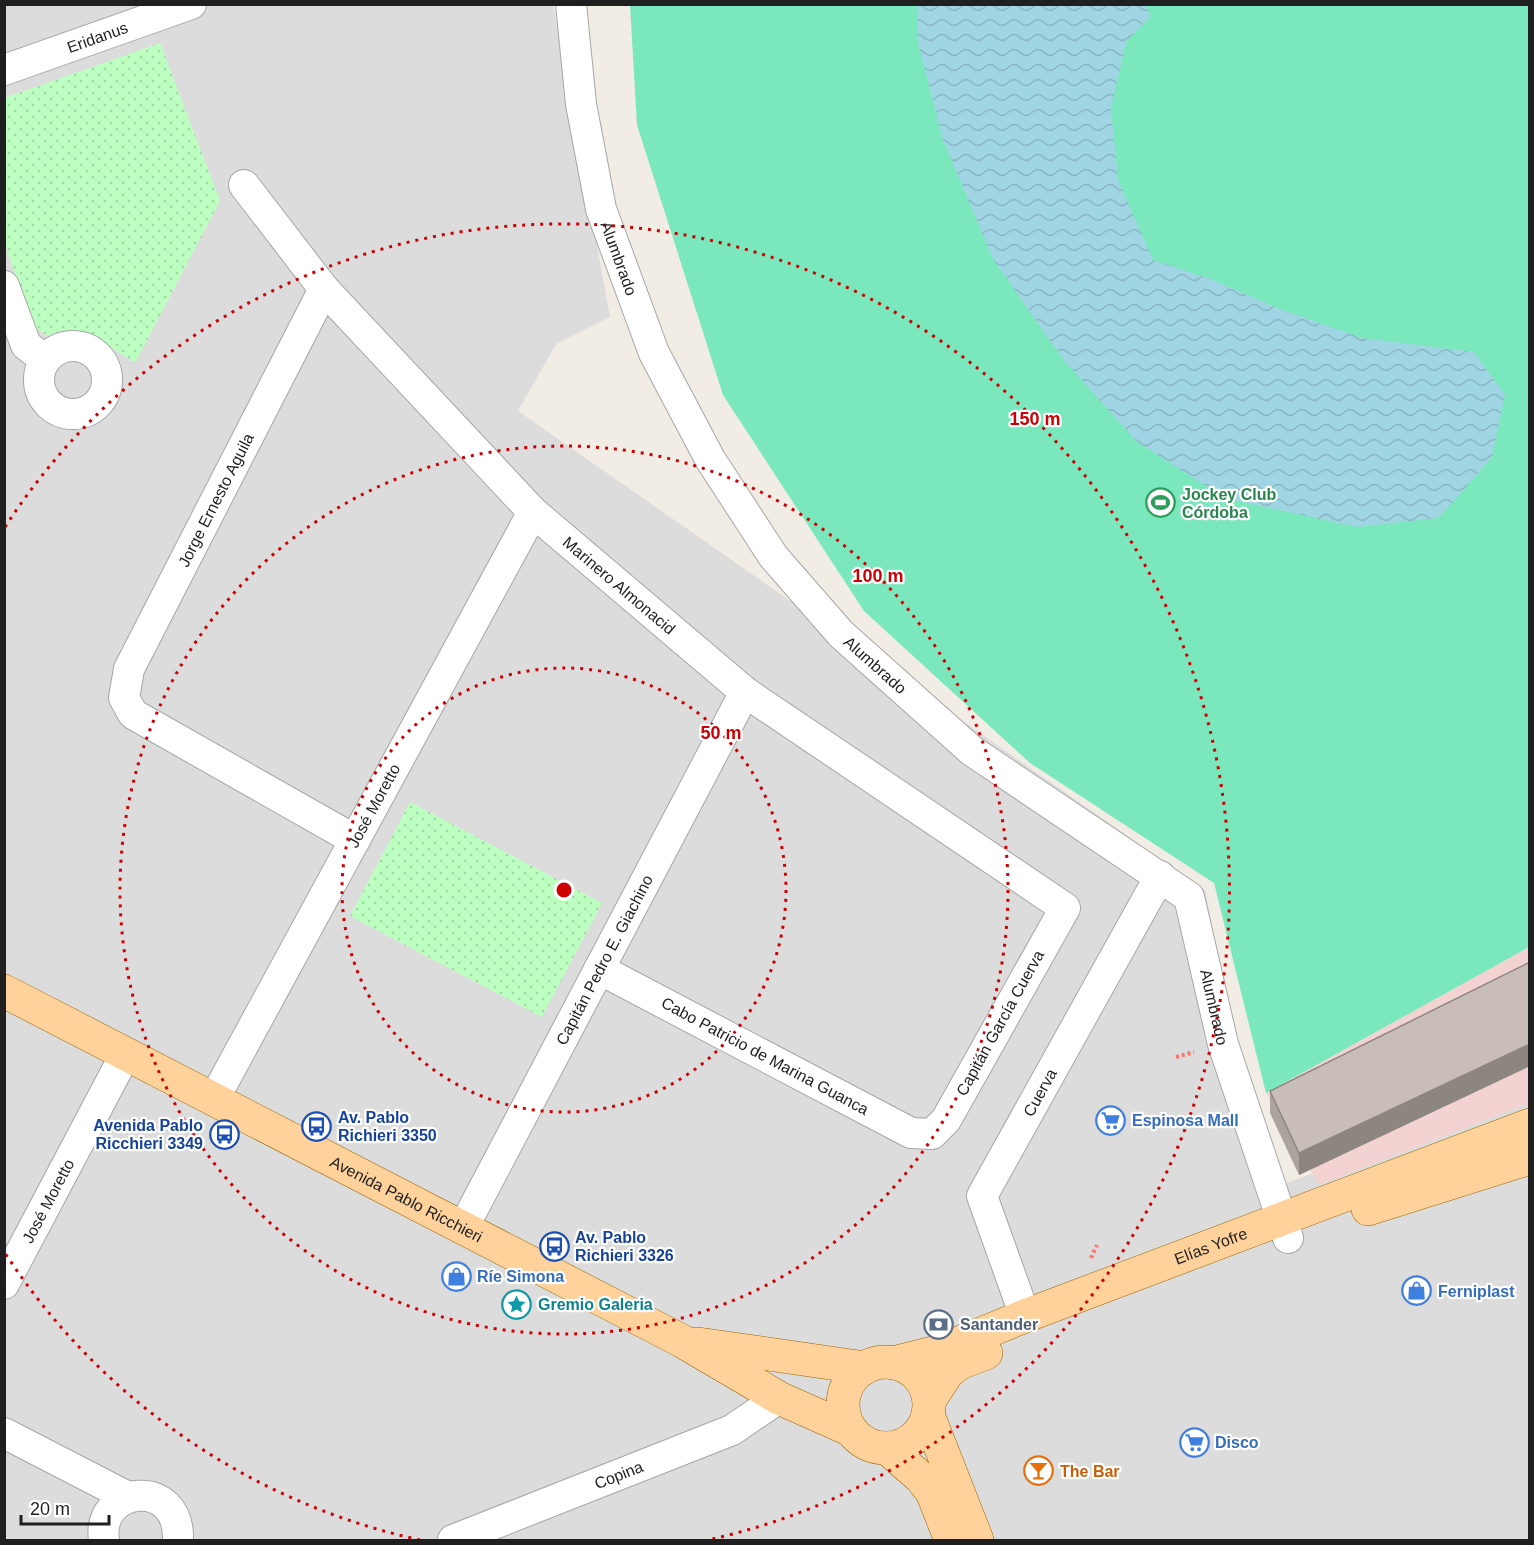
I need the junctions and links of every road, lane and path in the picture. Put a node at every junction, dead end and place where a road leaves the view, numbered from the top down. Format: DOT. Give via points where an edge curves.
graph roads {
  1 [pos="191,4"];
  2 [pos="571,4"];
  3 [pos="4,70"];
  4 [pos="244,185"];
  5 [pos="4,286"];
  6 [pos="324,289"];
  7 [pos="45,360"];
  8 [pos="533,512"];
  9 [pos="745,692"];
  10 [pos="355,840"];
  11 [pos="1160,876"];
  12 [pos="1065,908"];
  13 [pos="599,969"];
  14 [pos="4,991"];
  15 [pos="126,1053"];
  16 [pos="214,1099"];
  17 [pos="1530,1125"];
  18 [pos="932,1134"];
  19 [pos="1530,1158"];
  20 [pos="463,1228"];
  21 [pos="1285,1228"];
  22 [pos="4,1284"];
  23 [pos="1025,1316"];
  24 [pos="682,1341"];
  25 [pos="879,1366"];
  26 [pos="779,1398"];
  27 [pos="929,1408"];
  28 [pos="851,1430"];
  29 [pos="4,1433"];
  30 [pos="887,1448"];
  31 [pos="128,1497"];
  32 [pos="186,1536"];
  33 [pos="101,1540"];
  34 [pos="453,1540"];
  35 [pos="951,1540"];
  36 [pos="977,1540"];
  1 -- 3 [label="street, Eridanus"];
  2 -- 11 [label="street, Alumbrado" via="581,104 601,209 654,354 710,459 773,556 841,634 972,751"];
  4 -- 6 [label="street, Marinero Almonacid"];
  5 -- 7 [label="street" via="26,345"];
  6 -- 8 [label="street, Marinero Almonacid"];
  6 -- 10 [label="street, Jorge Ernesto Aguila" via="129,669 124,698 133,714"];
  8 -- 9 [label="street, Marinero Almonacid"];
  8 -- 10 [label="street, José Moretto"];
  9 -- 12 [label="street, Marinero Almonacid"];
  9 -- 13 [label="street, Capitán Pedro E. Giachino"];
  10 -- 16 [label="street, José Moretto"];
  11 -- 21 [label="street, Alumbrado" via="1189,897 1223,1044"];
  11 -- 23 [label="street, Cuerva" via="982,1196"];
  12 -- 18 [label="street, Capitán García Cuerva" via="946,1120"];
  13 -- 18 [label="street, Cabo Patricio de Marina Guanca" via="911,1133"];
  13 -- 20 [label="street, Capitán Pedro E. Giachino"];
  14 -- 15 [label="main road, Avenida Pablo Ricchieri"];
  15 -- 16 [label="main road, Avenida Pablo Ricchieri"];
  15 -- 22 [label="street, José Moretto"];
  16 -- 20 [label="main road, Avenida Pablo Ricchieri"];
  17 -- 21 [label="main road, Elías Yofre"];
  19 -- 21 [label="main road, Elías Yofre" via="1382,1204"];
  20 -- 24 [label="main road, Avenida Pablo Ricchieri"];
  21 -- 23 [label="main road, Elías Yofre"];
  21 -- 27 [label="main road, Elías Yofre" via="960,1363 948,1372"];
  23 -- 25 [label="main road, Elías Yofre" via="937,1352"];
  24 -- 25 [label="main road, Avenida Pablo Ricchieri"];
  24 -- 26 [label="main road, Avenida Pablo Ricchieri"];
  25 -- 27 [label="main road" via="906,1367 917,1376 925,1387"];
  25 -- 28 [label="main road" via="854,1377 847,1389 845,1417"];
  26 -- 28 [label="main road, Avenida Pablo Ricchieri"];
  26 -- 34 [label="street, Copina" via="732,1430"];
  27 -- 30 [label="main road" via="923,1428 914,1439"];
  27 -- 36 [label="main road"];
  28 -- 30 [label="main road" via="860,1440"];
  29 -- 31 [label="street"];
  30 -- 35 [label="main road" via="932,1492"];
  31 -- 32 [label="street" via="150,1496 160,1501 176,1517"];
  31 -- 33 [label="street" via="108,1514"];
}
